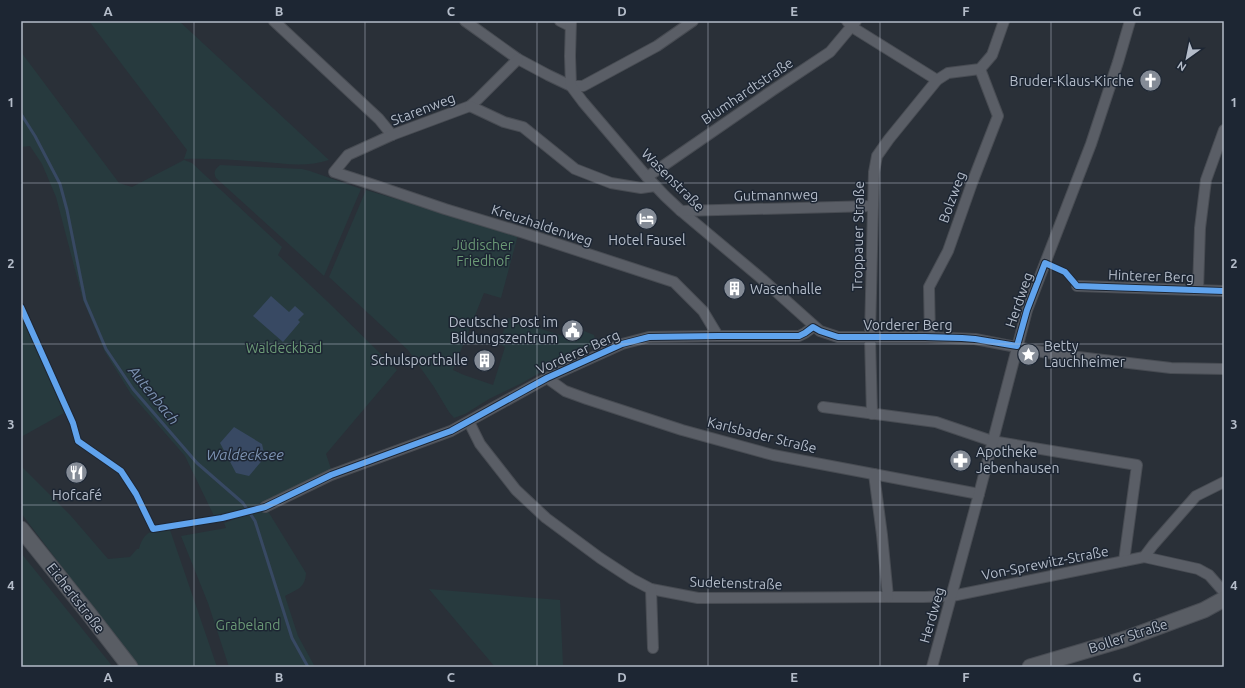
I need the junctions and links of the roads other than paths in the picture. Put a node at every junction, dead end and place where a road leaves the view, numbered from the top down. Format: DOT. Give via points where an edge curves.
graph roads {
  1 [pos="274,21"];
  2 [pos="465,21"];
  3 [pos="560,21"];
  4 [pos="693,21"];
  5 [pos="1004,21"];
  6 [pos="1130,21"];
  7 [pos="571,23"];
  8 [pos="852,23"];
  9 [pos="518,59"];
  10 [pos="980,69"];
  11 [pos="937,80"];
  12 [pos="571,86"];
  13 [pos="470,106"];
  14 [pos="1224,130"];
  15 [pos="392,135"];
  16 [pos="334,172"];
  17 [pos="647,177"];
  18 [pos="655,186"];
  19 [pos="872,206"];
  20 [pos="681,211"];
  21 [pos="1077,286"];
  22 [pos="1198,290"];
  23 [pos="1224,291"];
  24 [pos="814,327"];
  25 [pos="718,336"];
  26 [pos="870,337"];
  27 [pos="930,337"];
  28 [pos="1017,346"];
  29 [pos="1224,369"];
  30 [pos="547,378"];
  31 [pos="823,407"];
  32 [pos="872,414"];
  33 [pos="469,422"];
  34 [pos="992,441"];
  35 [pos="874,474"];
  36 [pos="1224,482"];
  37 [pos="979,494"];
  38 [pos="265,507"];
  39 [pos="21,529"];
  40 [pos="1144,557"];
  41 [pos="1124,561"];
  42 [pos="652,589"];
  43 [pos="1224,592"];
  44 [pos="888,596"];
  45 [pos="952,596"];
  46 [pos="1224,599"];
  47 [pos="654,648"];
  48 [pos="130,667"];
  49 [pos="932,667"];
  50 [pos="1030,667"];
  1 -- 15 [label="street" via="379,119"];
  2 -- 9 [label="street"];
  3 -- 7 [label="street"];
  4 -- 12 [label="street" via="656,46 583,86"];
  5 -- 10 [label="street" via="992,55"];
  6 -- 28 [label="street, Herdweg" via="1091,144 1027,310"];
  7 -- 12 [label="street"];
  8 -- 11 [label="street"];
  8 -- 17 [label="street, Blumhardtstraße" via="830,52"];
  9 -- 12 [label="street"];
  9 -- 13 [label="street"];
  10 -- 11 [label="street" via="948,73"];
  10 -- 27 [label="street, Bolzweg" via="998,116 948,251 929,287"];
  11 -- 19 [label="street, Troppauer Straße" via="878,156 874,172"];
  12 -- 17 [label="street, Wasenstraße"];
  13 -- 15 [label="street, Starenweg"];
  13 -- 18 [label="street, Starenweg" via="504,122 523,127 575,169 611,183 638,188"];
  14 -- 22 [label="street" via="1206,180 1200,228"];
  15 -- 16 [label="street, Starenweg" via="348,155"];
  16 -- 25 [label="street, Kreuzhaldenweg" via="674,282 703,311"];
  17 -- 18 [label="street, Wasenstraße"];
  18 -- 20 [label="street, Wasenstraße"];
  19 -- 20 [label="street, Gutmannweg"];
  19 -- 26 [label="street, Troppauer Straße"];
  20 -- 24 [label="street, Wasenstraße"];
  21 -- 22 [label="street, Hinterer Berg"];
  22 -- 23 [label="street, Hinterer Berg"];
  24 -- 25 [label="street, Vorderer Berg" via="799,336"];
  24 -- 26 [label="street, Vorderer Berg" via="820,332 838,337"];
  25 -- 30 [label="street, Vorderer Berg" via="649,337 622,344"];
  26 -- 27 [label="street, Vorderer Berg"];
  26 -- 32 [label="street, Troppauer Straße"];
  27 -- 28 [label="street, Vorderer Berg" via="975,339"];
  28 -- 29 [label="street, Vorderer Berg" via="1054,354 1171,368"];
  28 -- 34 [label="street, Herdweg"];
  30 -- 33 [label="street, Vorderer Berg"];
  30 -- 35 [label="street, Karlsbader Straße" via="565,391 682,430 773,454"];
  31 -- 32 [label="street"];
  32 -- 34 [label="street" via="936,422"];
  33 -- 38 [label="street, Vorderer Berg" via="331,475"];
  33 -- 42 [label="street, Sudetenstraße" via="480,444 514,488 546,518 600,558"];
  34 -- 37 [label="street, Herdweg"];
  34 -- 41 [label="street" via="1137,465"];
  35 -- 37 [label="street, Karlsbader Straße"];
  35 -- 44 [label="street"];
  36 -- 40 [label="street" via="1196,496"];
  37 -- 45 [label="street, Herdweg"];
  39 -- 48 [label="main road, Eichertstraße"];
  40 -- 41 [label="street, Von-Sprewitz-Straße"];
  40 -- 43 [label="street, Von-Sprewitz-Straße" via="1198,569 1209,575"];
  41 -- 45 [label="street, Von-Sprewitz-Straße"];
  42 -- 44 [label="street, Sudetenstraße" via="698,598"];
  42 -- 47 [label="street"];
  44 -- 45 [label="street, Sudetenstraße"];
  45 -- 49 [label="street, Herdweg"];
  46 -- 50 [label="main road, Boller Straße" via="1204,610 1126,639"];
}
